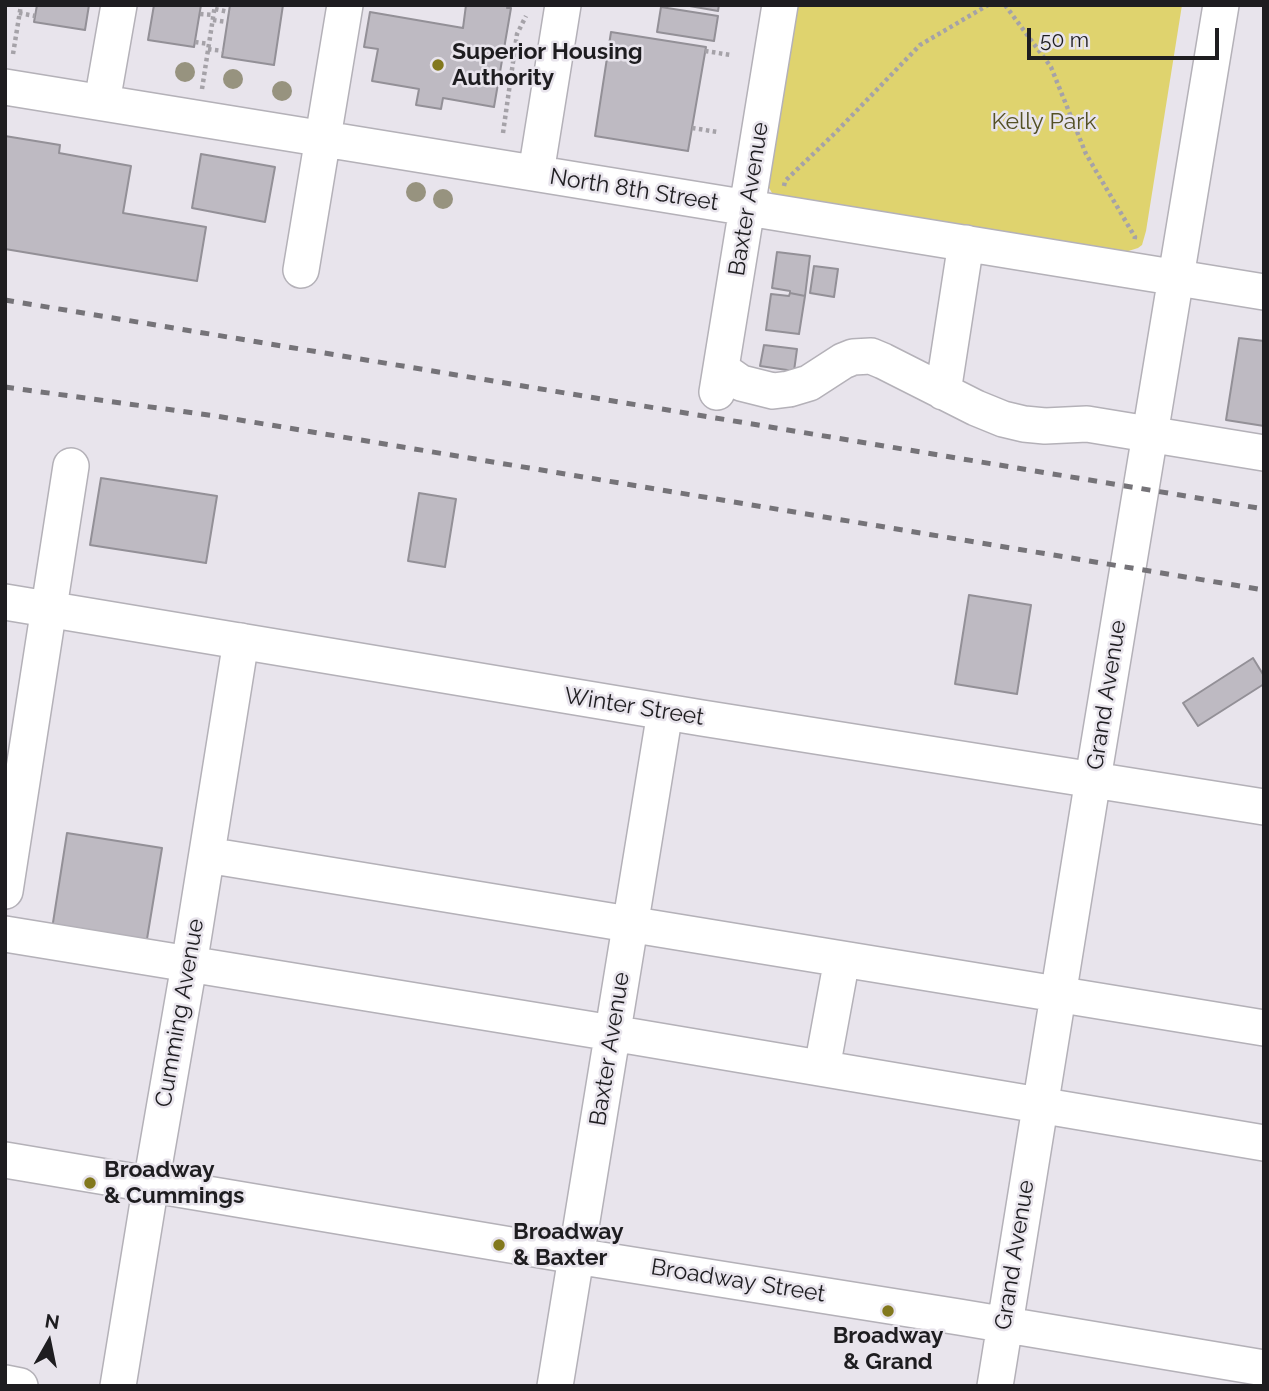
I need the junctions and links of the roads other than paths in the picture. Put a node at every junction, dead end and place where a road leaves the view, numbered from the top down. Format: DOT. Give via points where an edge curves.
graph roads {
  1 [pos="119,5"];
  2 [pos="345,5"];
  3 [pos="563,5"];
  4 [pos="780,5"];
  5 [pos="1221,5"];
  6 [pos="9,70"];
  7 [pos="103,102"];
  8 [pos="323,139"];
  9 [pos="536,173"];
  10 [pos="747,208"];
  11 [pos="966,243"];
  12 [pos="300,270"];
  13 [pos="1175,277"];
  14 [pos="1264,292"];
  15 [pos="943,392"];
  16 [pos="1150,434"];
  17 [pos="1264,453"];
  18 [pos="71,466"];
  19 [pos="5,602"];
  20 [pos="48,609"];
  21 [pos="241,641"];
  22 [pos="665,712"];
  23 [pos="1093,779"];
  24 [pos="1264,807"];
  25 [pos="11,820"];
  26 [pos="207,855"];
  27 [pos="5,891"];
  28 [pos="630,924"];
  29 [pos="5,934"];
  30 [pos="842,959"];
  31 [pos="189,965"];
  32 [pos="1058,995"];
  33 [pos="1264,1028"];
  34 [pos="612,1033"];
  35 [pos="822,1068"];
  36 [pos="1039,1105"];
  37 [pos="1264,1143"];
  38 [pos="5,1160"];
  39 [pos="151,1184"];
  40 [pos="576,1256"];
  41 [pos="1004,1324"];
  42 [pos="1264,1368"];
  43 [pos="5,1383"];
  44 [pos="20,1386"];
  45 [pos="118,1386"];
  46 [pos="555,1386"];
  47 [pos="995,1386"];
  1 -- 7 [label="street"];
  2 -- 8 [label="street"];
  3 -- 9 [label="street"];
  4 -- 10 [label="street, Baxter Avenue"];
  5 -- 13 [label="street, Grand Avenue"];
  6 -- 7 [label="street, North 8th Street"];
  7 -- 8 [label="street, North 8th Street"];
  8 -- 9 [label="street, North 8th Street"];
  8 -- 12 [label="street"];
  9 -- 10 [label="street, North 8th Street"];
  10 -- 11 [label="street, North 8th Street"];
  10 -- 15 [label="street, Baxter Avenue" via="719,381 773,391 789,389 809,383 843,361 871,356"];
  11 -- 13 [label="street, North 8th Street"];
  11 -- 15 [label="street"];
  13 -- 14 [label="street, North 8th Street"];
  13 -- 16 [label="street, Grand Avenue"];
  15 -- 16 [label="street" via="1024,424 1087,424"];
  16 -- 17 [label="street"];
  16 -- 23 [label="street, Grand Avenue"];
  18 -- 20 [label="street"];
  19 -- 20 [label="street, Winter Street"];
  20 -- 21 [label="street, Winter Street"];
  20 -- 25 [label="street"];
  21 -- 22 [label="street, Winter Street"];
  21 -- 26 [label="street, Cumming Avenue"];
  22 -- 23 [label="street, Winter Street"];
  22 -- 28 [label="street, Baxter Avenue"];
  23 -- 24 [label="street, Winter Street"];
  23 -- 32 [label="street, Grand Avenue"];
  25 -- 27 [label="street"];
  26 -- 28 [label="street"];
  26 -- 31 [label="street, Cumming Avenue"];
  28 -- 30 [label="street"];
  28 -- 34 [label="street, Baxter Avenue"];
  29 -- 31 [label="street"];
  30 -- 32 [label="street"];
  30 -- 35 [label="street"];
  31 -- 34 [label="street"];
  31 -- 39 [label="street, Cumming Avenue"];
  32 -- 33 [label="street"];
  32 -- 36 [label="street, Grand Avenue"];
  34 -- 35 [label="street"];
  34 -- 40 [label="street, Baxter Avenue"];
  35 -- 36 [label="street"];
  36 -- 37 [label="street"];
  36 -- 41 [label="street, Grand Avenue"];
  38 -- 39 [label="street, Broadway Street"];
  39 -- 40 [label="street, Broadway Street"];
  39 -- 45 [label="street, Cumming Avenue"];
  40 -- 41 [label="street, Broadway Street"];
  40 -- 46 [label="street, Baxter Avenue"];
  41 -- 42 [label="street, Broadway Street"];
  41 -- 47 [label="street, Grand Avenue"];
  43 -- 44 [label="street"];
}
